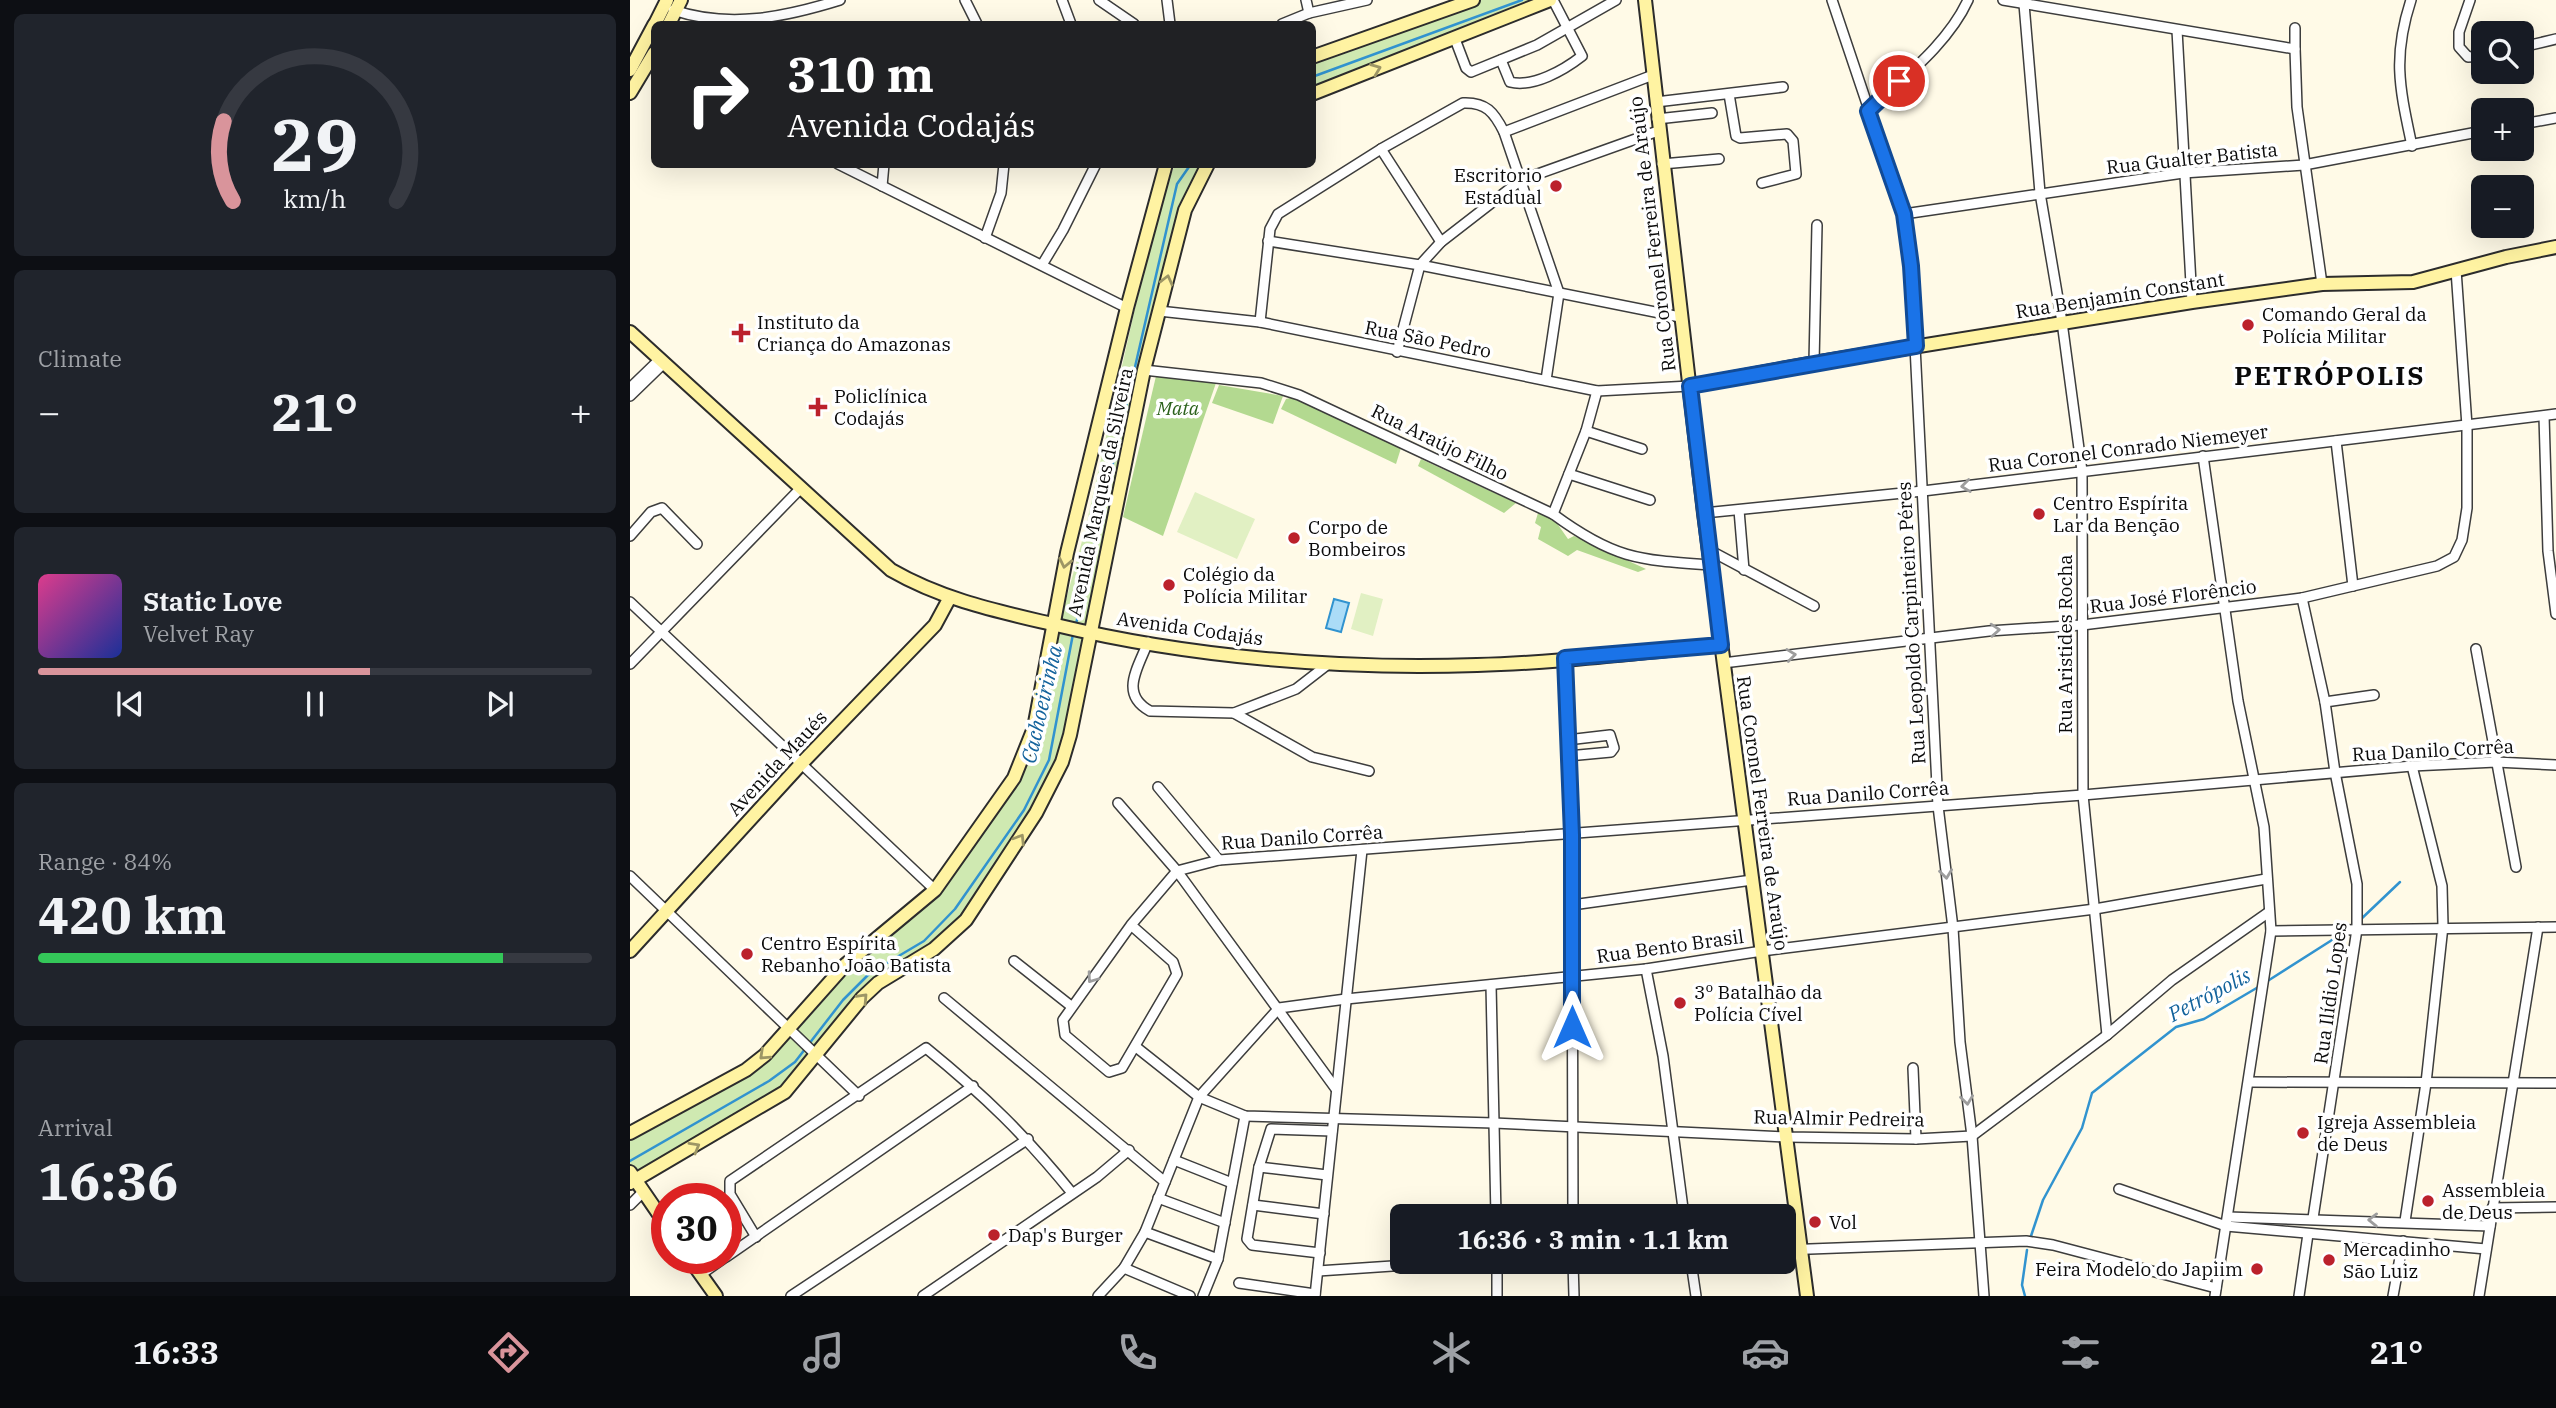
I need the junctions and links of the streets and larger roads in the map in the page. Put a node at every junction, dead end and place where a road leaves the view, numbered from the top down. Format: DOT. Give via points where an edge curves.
graph roads {
  1 [pos="840,0"];
  2 [pos="965,0"];
  3 [pos="1062,0"];
  4 [pos="1099,0"];
  5 [pos="1167,0"];
  6 [pos="1306,0"];
  7 [pos="1367,0"];
  8 [pos="1473,0"];
  9 [pos="1552,0"];
  10 [pos="1616,0"];
  11 [pos="1645,0"];
  12 [pos="1832,0"];
  13 [pos="1968,0"];
  14 [pos="2003,0"];
  15 [pos="2411,0"];
  16 [pos="2470,0"];
  17 [pos="2024,4"];
  18 [pos="672,5"];
  19 [pos="1310,13"];
  20 [pos="658,21"];
  21 [pos="975,21"];
  22 [pos="1070,21"];
  23 [pos="1129,21"];
  24 [pos="1170,21"];
  25 [pos="1290,21"];
  26 [pos="1568,28"];
  27 [pos="2295,28"];
  28 [pos="2177,30"];
  29 [pos="651,35"];
  30 [pos="1455,39"];
  31 [pos="2556,39"];
  32 [pos="2534,44"];
  33 [pos="2295,49"];
  34 [pos="1316,56"];
  35 [pos="2471,56"];
  36 [pos="1501,60"];
  37 [pos="639,66"];
  38 [pos="1653,75"];
  39 [pos="1783,87"];
  40 [pos="1316,92"];
  41 [pos="630,93"];
  42 [pos="1729,94"];
  43 [pos="1656,102"];
  44 [pos="1868,111"];
  45 [pos="1712,113"];
  46 [pos="2556,118"];
  47 [pos="2534,122"];
  48 [pos="1658,125"];
  49 [pos="1504,132"];
  50 [pos="2471,134"];
  51 [pos="2412,146"];
  52 [pos="1381,149"];
  53 [pos="1719,159"];
  54 [pos="1662,164"];
  55 [pos="2304,165"];
  56 [pos="846,168"];
  57 [pos="883,168"];
  58 [pos="1004,168"];
  59 [pos="1094,168"];
  60 [pos="1165,168"];
  61 [pos="1206,168"];
  62 [pos="2183,173"];
  63 [pos="1521,180"];
  64 [pos="1762,183"];
  65 [pos="881,186"];
  66 [pos="2040,193"];
  67 [pos="1904,214"];
  68 [pos="1817,225"];
  69 [pos="985,238"];
  70 [pos="1268,241"];
  71 [pos="1440,242"];
  72 [pos="2556,247"];
  73 [pos="1042,265"];
  74 [pos="1420,265"];
  75 [pos="2456,270"];
  76 [pos="2322,284"];
  77 [pos="1559,293"];
  78 [pos="2192,302"];
  79 [pos="1126,308"];
  80 [pos="1160,311"];
  81 [pos="1680,317"];
  82 [pos="1260,322"];
  83 [pos="2062,322"];
  84 [pos="630,332"];
  85 [pos="1916,346"];
  86 [pos="1397,352"];
  87 [pos="661,362"];
  88 [pos="1814,363"];
  89 [pos="1144,370"];
  90 [pos="1546,380"];
  91 [pos="1690,386"];
  92 [pos="630,388"];
  93 [pos="1597,391"];
  94 [pos="630,396"];
  95 [pos="2556,415"];
  96 [pos="2544,416"];
  97 [pos="2467,426"];
  98 [pos="1586,431"];
  99 [pos="2336,441"];
  100 [pos="1642,449"];
  101 [pos="2203,456"];
  102 [pos="2082,471"];
  103 [pos="1569,474"];
  104 [pos="800,489"];
  105 [pos="1923,491"];
  106 [pos="1650,500"];
  107 [pos="1739,510"];
  108 [pos="1704,513"];
  109 [pos="1553,514"];
  110 [pos="630,536"];
  111 [pos="697,544"];
  112 [pos="1709,550"];
  113 [pos="1712,565"];
  114 [pos="1744,570"];
  115 [pos="2353,586"];
  116 [pos="2302,598"];
  117 [pos="949,599"];
  118 [pos="630,602"];
  119 [pos="1814,606"];
  120 [pos="2223,608"];
  121 [pos="2556,614"];
  122 [pos="2082,625"];
  123 [pos="1056,626"];
  124 [pos="662,631"];
  125 [pos="1086,633"];
  126 [pos="1928,638"];
  127 [pos="1148,642"];
  128 [pos="1721,645"];
  129 [pos="2476,649"];
  130 [pos="1565,658"];
  131 [pos="1723,663"];
  132 [pos="630,664"];
  133 [pos="1327,664"];
  134 [pos="2374,695"];
  135 [pos="2325,702"];
  136 [pos="1234,713"];
  137 [pos="1567,740"];
  138 [pos="1568,756"];
  139 [pos="2496,762"];
  140 [pos="801,764"];
  141 [pos="2556,765"];
  142 [pos="2412,766"];
  143 [pos="1369,771"];
  144 [pos="2334,772"];
  145 [pos="2256,779"];
  146 [pos="1158,787"];
  147 [pos="2083,795"];
  148 [pos="1118,803"];
  149 [pos="1938,806"];
  150 [pos="1744,818"];
  151 [pos="1572,835"];
  152 [pos="1362,850"];
  153 [pos="1219,860"];
  154 [pos="2516,867"];
  155 [pos="1177,870"];
  156 [pos="630,876"];
  157 [pos="2266,879"];
  158 [pos="1752,880"];
  159 [pos="934,890"];
  160 [pos="1572,905"];
  161 [pos="2095,909"];
  162 [pos="666,912"];
  163 [pos="2269,912"];
  164 [pos="1130,925"];
  165 [pos="2443,926"];
  166 [pos="2538,927"];
  167 [pos="2556,927"];
  168 [pos="1952,928"];
  169 [pos="2357,929"];
  170 [pos="2271,931"];
  171 [pos="630,951"];
  172 [pos="1762,951"];
  173 [pos="1014,961"];
  174 [pos="1646,969"];
  175 [pos="1572,977"];
  176 [pos="1491,985"];
  177 [pos="944,998"];
  178 [pos="1346,999"];
  179 [pos="1071,1006"];
  180 [pos="1279,1008"];
  181 [pos="791,1030"];
  182 [pos="2108,1035"];
  183 [pos="1136,1047"];
  184 [pos="815,1052"];
  185 [pos="1913,1068"];
  186 [pos="2335,1081"];
  187 [pos="2249,1082"];
  188 [pos="2426,1083"];
  189 [pos="2556,1083"];
  190 [pos="2512,1084"];
  191 [pos="973,1086"];
  192 [pos="1336,1089"];
  193 [pos="859,1096"];
  194 [pos="1199,1097"];
  195 [pos="1245,1116"];
  196 [pos="1333,1118"];
  197 [pos="1494,1123"];
  198 [pos="1573,1127"];
  199 [pos="1332,1131"];
  200 [pos="1673,1131"];
  201 [pos="630,1133"];
  202 [pos="1787,1136"];
  203 [pos="1972,1136"];
  204 [pos="1028,1139"];
  205 [pos="1916,1139"];
  206 [pos="1129,1150"];
  207 [pos="1174,1160"];
  208 [pos="1259,1167"];
  209 [pos="1327,1175"];
  210 [pos="634,1181"];
  211 [pos="1165,1182"];
  212 [pos="1232,1183"];
  213 [pos="2119,1189"];
  214 [pos="1072,1194"];
  215 [pos="1158,1198"];
  216 [pos="651,1204"];
  217 [pos="1496,1204"];
  218 [pos="1573,1204"];
  219 [pos="1682,1204"];
  220 [pos="630,1205"];
  221 [pos="1253,1205"];
  222 [pos="2556,1207"];
  223 [pos="2492,1208"];
  224 [pos="1324,1214"];
  225 [pos="2313,1219"];
  226 [pos="2405,1221"];
  227 [pos="2227,1222"];
  228 [pos="1224,1223"];
  229 [pos="2490,1226"];
  230 [pos="1145,1233"];
  231 [pos="2308,1234"];
  232 [pos="756,1237"];
  233 [pos="1980,1240"];
  234 [pos="2403,1241"];
  235 [pos="742,1246"];
  236 [pos="1796,1249"];
  237 [pos="1801,1249"];
  238 [pos="2486,1249"];
  239 [pos="1320,1253"];
  240 [pos="1218,1259"];
  241 [pos="1390,1266"];
  242 [pos="1124,1268"];
  243 [pos="1318,1271"];
  244 [pos="1497,1274"];
  245 [pos="1573,1274"];
  246 [pos="1693,1274"];
  247 [pos="700,1275"];
  248 [pos="1239,1283"];
  249 [pos="2216,1292"];
  250 [pos="1315,1295"];
  251 [pos="716,1296"];
  252 [pos="791,1296"];
  253 [pos="922,1296"];
  254 [pos="1098,1296"];
  255 [pos="1190,1296"];
  256 [pos="1203,1296"];
  257 [pos="1497,1296"];
  258 [pos="1574,1296"];
  259 [pos="1696,1296"];
  260 [pos="1807,1296"];
  261 [pos="1984,1296"];
  262 [pos="2299,1296"];
  263 [pos="2393,1296"];
  264 [pos="2479,1296"];
  1 -- 18 [label="street" via="767,19 704,18"];
  2 -- 21 [label="street"];
  3 -- 22 [label="street"];
  4 -- 23 [label="street"];
  5 -- 24 [label="street"];
  6 -- 19 [label="street"];
  7 -- 19 [label="street"];
  8 -- 34 [label="street"];
  9 -- 26 [label="street"];
  9 -- 30 [label="street"];
  10 -- 26 [label="street"];
  11 -- 38 [label="street, Rua Coronel Ferreira de Araújo"];
  12 -- 44 [label="street, Rua Leopoldo Carpinteiro Péres"];
  13 -- 44 [label="street" via="1961,18"];
  14 -- 17 [label="street"];
  15 -- 51 [label="street" via="2398,50"];
  16 -- 35 [label="street" via="2458,41 2464,55"];
  17 -- 28 [label="street"];
  17 -- 66 [label="street, Rua Aristides Rocha"];
  18 -- 20 [label="street"];
  19 -- 25 [label="street"];
  26 -- 36 [label="street"];
  26 -- 36 [label="street" via="1582,56 1553,73 1524,84 1513,83"];
  27 -- 33 [label="street"];
  28 -- 33 [label="street"];
  28 -- 62 [label="street"];
  29 -- 37 [label="street"];
  30 -- 36 [label="street" via="1468,71"];
  40 -- 30 [label="street, one-way"];
  31 -- 32 [label="street"];
  33 -- 55 [label="street"];
  37 -- 41 [label="street"];
  38 -- 43 [label="street, Rua Coronel Ferreira de Araújo"];
  38 -- 49 [label="street"];
  39 -- 42 [label="street"];
  42 -- 43 [label="street"];
  42 -- 64 [label="street" via="1736,136 1787,134 1793,141 1796,174"];
  43 -- 48 [label="street, Rua Coronel Ferreira de Araújo"];
  44 -- 67 [label="street, Rua Leopoldo Carpinteiro Péres"];
  45 -- 48 [label="street"];
  46 -- 47 [label="street"];
  48 -- 54 [label="street, Rua Coronel Ferreira de Araújo"];
  48 -- 63 [label="street"];
  49 -- 52 [label="street" via="1487,106 1463,103"];
  49 -- 63 [label="street"];
  50 -- 51 [label="street, Rua Gualter Batista"];
  51 -- 55 [label="street, Rua Gualter Batista"];
  52 -- 70 [label="street" via="1281,212 1272,223"];
  52 -- 71 [label="street"];
  53 -- 54 [label="street"];
  54 -- 81 [label="street, Rua Coronel Ferreira de Araújo"];
  55 -- 62 [label="street, Rua Gualter Batista"];
  55 -- 76 [label="street"];
  56 -- 65 [label="street"];
  57 -- 65 [label="street"];
  58 -- 69 [label="street" via="1001,193"];
  59 -- 73 [label="street"];
  60 -- 79 [label="street, Avenida Marques da Silveira"];
  80 -- 61 [label="street, Avenida Marques da Silveira, one-way" via="1185,210"];
  62 -- 66 [label="street, Rua Gualter Batista"];
  62 -- 78 [label="street"];
  63 -- 71 [label="street"];
  63 -- 77 [label="street"];
  65 -- 69 [label="street"];
  66 -- 67 [label="street, Rua Gualter Batista"];
  66 -- 83 [label="street, Rua Aristides Rocha"];
  67 -- 85 [label="street, Rua Leopoldo Carpinteiro Péres"];
  68 -- 88 [label="street"];
  69 -- 73 [label="street"];
  70 -- 74 [label="street"];
  70 -- 82 [label="street"];
  71 -- 74 [label="street"];
  72 -- 75 [label="street, Rua Benjamín Constant"];
  73 -- 79 [label="street"];
  74 -- 77 [label="street"];
  74 -- 86 [label="street"];
  75 -- 76 [label="street, Rua Benjamín Constant" via="2392,285"];
  75 -- 97 [label="street"];
  76 -- 78 [label="street, Rua Benjamín Constant"];
  77 -- 81 [label="street"];
  77 -- 90 [label="street"];
  78 -- 83 [label="street, Rua Benjamín Constant"];
  79 -- 123 [label="street, Avenida Marques da Silveira, one-way"];
  80 -- 82 [label="street, Rua São Pedro"];
  80 -- 89 [label="street, Avenida Marques da Silveira"];
  81 -- 91 [label="street, Rua Coronel Ferreira de Araújo"];
  82 -- 86 [label="street, Rua São Pedro"];
  83 -- 85 [label="street, Rua Benjamín Constant"];
  83 -- 102 [label="street, Rua Aristides Rocha"];
  84 -- 87 [label="street, Avenida Codajás"];
  85 -- 88 [label="street, Rua Benjamín Constant"];
  85 -- 105 [label="street, Rua Leopoldo Carpinteiro Péres"];
  86 -- 90 [label="street, Rua São Pedro"];
  87 -- 92 [label="street"];
  87 -- 94 [label="street"];
  87 -- 104 [label="street, Avenida Codajás"];
  88 -- 91 [label="street, Rua Benjamín Constant"];
  89 -- 109 [label="street, Rua Araújo Filho" via="1261,383 1299,395"];
  89 -- 125 [label="street, Avenida Marques da Silveira"];
  90 -- 93 [label="street, Rua São Pedro"];
  91 -- 93 [label="street, Rua São Pedro"];
  91 -- 108 [label="street, Rua Coronel Ferreira de Araújo"];
  93 -- 98 [label="street"];
  95 -- 96 [label="street, Rua Coronel Conrado Niemeyer"];
  96 -- 97 [label="street, Rua Coronel Conrado Niemeyer"];
  96 -- 121 [label="street" via="2548,551"];
  97 -- 99 [label="street, Rua Coronel Conrado Niemeyer"];
  97 -- 115 [label="street, Rua José Florêncio" via="2467,508 2454,557 2437,566"];
  98 -- 100 [label="street"];
  98 -- 103 [label="street"];
  99 -- 101 [label="street, Rua Coronel Conrado Niemeyer"];
  99 -- 115 [label="street"];
  101 -- 102 [label="street, Rua Coronel Conrado Niemeyer"];
  101 -- 120 [label="street"];
  102 -- 105 [label="street, Rua Coronel Conrado Niemeyer, one-way"];
  102 -- 122 [label="street, Rua Aristides Rocha"];
  103 -- 106 [label="street"];
  103 -- 109 [label="street"];
  104 -- 117 [label="street, Avenida Codajás" via="891,570"];
  104 -- 124 [label="street"];
  105 -- 107 [label="street, Rua Coronel Conrado Niemeyer"];
  105 -- 126 [label="street, Rua Leopoldo Carpinteiro Péres"];
  107 -- 108 [label="street, Rua Coronel Conrado Niemeyer"];
  107 -- 114 [label="street"];
  108 -- 112 [label="street, Rua Coronel Ferreira de Araújo"];
  109 -- 113 [label="street, Rua Araújo Filho" via="1614,552 1647,561"];
  110 -- 111 [label="street" via="651,512 662,508"];
  112 -- 113 [label="street, Rua Coronel Ferreira de Araújo"];
  112 -- 114 [label="street"];
  113 -- 128 [label="street, Rua Coronel Ferreira de Araújo"];
  114 -- 119 [label="street"];
  115 -- 116 [label="street, Rua José Florêncio"];
  116 -- 120 [label="street, Rua José Florêncio"];
  116 -- 135 [label="street, Rua Ilídio Lopes"];
  117 -- 123 [label="street, Avenida Codajás"];
  117 -- 140 [label="street, Avenida Maués" via="935,625"];
  118 -- 124 [label="street"];
  120 -- 122 [label="street, Rua José Florêncio"];
  120 -- 145 [label="street"];
  126 -- 122 [label="street, Rua José Florêncio, one-way"];
  122 -- 147 [label="street, Rua Aristides Rocha"];
  123 -- 125 [label="street, Avenida Codajás"];
  123 -- 159 [label="street, Avenida Marques da Silveira" via="1034,727 1014,778"];
  124 -- 132 [label="street"];
  124 -- 140 [label="street"];
  125 -- 127 [label="street, Avenida Codajás"];
  184 -- 125 [label="street, Avenida Marques da Silveira, one-way" via="878,983 934,949 966,920 1014,849 1062,762"];
  131 -- 126 [label="street, Rua José Florêncio, one-way"];
  126 -- 149 [label="street, Rua Leopoldo Carpinteiro Péres"];
  127 -- 133 [label="street, Avenida Codajás"];
  127 -- 136 [label="street" via="1133,681 1132,695 1138,704 1150,711"];
  128 -- 130 [label="street, Avenida Codajás"];
  128 -- 131 [label="street, Rua Coronel Ferreira de Araújo"];
  129 -- 139 [label="street"];
  130 -- 133 [label="street, Avenida Codajás" via="1479,666"];
  130 -- 137 [label="street"];
  131 -- 150 [label="street, Rua Coronel Ferreira de Araújo"];
  133 -- 136 [label="street" via="1296,689"];
  134 -- 135 [label="street"];
  135 -- 144 [label="street, Rua Ilídio Lopes"];
  136 -- 143 [label="street" via="1312,757"];
  137 -- 138 [label="street"];
  137 -- 138 [label="street" via="1610,735 1614,748"];
  138 -- 151 [label="street"];
  139 -- 141 [label="street, Rua Danilo Corrêa"];
  139 -- 142 [label="street, Rua Danilo Corrêa"];
  139 -- 154 [label="street"];
  140 -- 159 [label="street"];
  140 -- 162 [label="street, Avenida Maués"];
  142 -- 144 [label="street, Rua Danilo Corrêa"];
  142 -- 165 [label="street" via="2442,886"];
  144 -- 145 [label="street, Rua Danilo Corrêa"];
  144 -- 169 [label="street, Rua Ilídio Lopes" via="2357,884"];
  145 -- 147 [label="street, Rua Danilo Corrêa"];
  145 -- 157 [label="street"];
  146 -- 153 [label="street"];
  147 -- 149 [label="street, Rua Danilo Corrêa"];
  147 -- 161 [label="street, Rua Aristides Rocha"];
  148 -- 155 [label="street"];
  149 -- 150 [label="street, Rua Danilo Corrêa"];
  149 -- 168 [label="street, Rua Leopoldo Carpinteiro Péres, one-way"];
  150 -- 151 [label="street, Rua Danilo Corrêa"];
  150 -- 158 [label="street, Rua Coronel Ferreira de Araújo"];
  151 -- 152 [label="street, Rua Danilo Corrêa"];
  151 -- 160 [label="street"];
  152 -- 153 [label="street, Rua Danilo Corrêa"];
  152 -- 178 [label="street"];
  153 -- 155 [label="street, Rua Danilo Corrêa"];
  155 -- 164 [label="street"];
  155 -- 180 [label="street"];
  156 -- 162 [label="street"];
  157 -- 161 [label="street, Rua Bento Brasil"];
  157 -- 163 [label="street"];
  158 -- 160 [label="street"];
  158 -- 172 [label="street, Rua Coronel Ferreira de Araújo"];
  159 -- 181 [label="street, Avenida Marques da Silveira" via="845,965"];
  160 -- 175 [label="street"];
  161 -- 168 [label="street, Rua Bento Brasil"];
  161 -- 182 [label="street, Rua Aristides Rocha"];
  162 -- 171 [label="street, Avenida Maués"];
  162 -- 181 [label="street"];
  163 -- 170 [label="street"];
  163 -- 182 [label="street" via="2172,980"];
  164 -- 179 [label="street, one-way"];
  164 -- 183 [label="street" via="1178,968"];
  165 -- 166 [label="street"];
  165 -- 169 [label="street"];
  165 -- 188 [label="street"];
  166 -- 167 [label="street"];
  166 -- 190 [label="street"];
  168 -- 172 [label="street, Rua Bento Brasil"];
  168 -- 203 [label="street, Rua Leopoldo Carpinteiro Péres, one-way"];
  169 -- 170 [label="street"];
  169 -- 186 [label="street, Rua Ilídio Lopes"];
  170 -- 187 [label="street"];
  172 -- 174 [label="street, Rua Bento Brasil"];
  172 -- 202 [label="street, Rua Coronel Ferreira de Araújo"];
  173 -- 179 [label="street"];
  174 -- 175 [label="street, Rua Bento Brasil"];
  174 -- 200 [label="street"];
  175 -- 176 [label="street, Rua Bento Brasil"];
  175 -- 198 [label="street"];
  176 -- 178 [label="street, Rua Bento Brasil"];
  176 -- 197 [label="street"];
  177 -- 206 [label="street"];
  178 -- 180 [label="street, Rua Bento Brasil"];
  178 -- 192 [label="street"];
  179 -- 183 [label="street" via="1062,1025 1065,1035 1109,1072 1122,1068"];
  180 -- 192 [label="street"];
  180 -- 194 [label="street"];
  181 -- 184 [label="street"];
  181 -- 201 [label="street, Avenida Marques da Silveira, one-way" via="746,1070"];
  182 -- 203 [label="street"];
  183 -- 194 [label="street"];
  184 -- 193 [label="street"];
  210 -- 184 [label="street, Avenida Marques da Silveira, one-way" via="785,1092"];
  185 -- 205 [label="street"];
  186 -- 187 [label="street"];
  186 -- 188 [label="street"];
  186 -- 225 [label="street, Rua Ilídio Lopes"];
  187 -- 227 [label="street"];
  188 -- 190 [label="street"];
  188 -- 226 [label="street"];
  189 -- 190 [label="street"];
  190 -- 223 [label="street"];
  191 -- 193 [label="street" via="926,1048"];
  191 -- 204 [label="street"];
  191 -- 232 [label="street"];
  192 -- 196 [label="street"];
  193 -- 232 [label="street" via="730,1181 730,1194"];
  194 -- 195 [label="street"];
  194 -- 207 [label="street"];
  195 -- 196 [label="street, Rua Almir Pedreira"];
  195 -- 212 [label="street"];
  196 -- 197 [label="street, Rua Almir Pedreira"];
  196 -- 199 [label="street"];
  197 -- 198 [label="street, Rua Almir Pedreira"];
  197 -- 217 [label="street"];
  198 -- 200 [label="street, Rua Almir Pedreira"];
  198 -- 218 [label="street"];
  199 -- 208 [label="street" via="1271,1129"];
  199 -- 209 [label="street"];
  200 -- 202 [label="street, Rua Almir Pedreira"];
  200 -- 219 [label="street"];
  202 -- 205 [label="street, Rua Almir Pedreira"];
  202 -- 237 [label="street, Rua Coronel Ferreira de Araújo"];
  203 -- 205 [label="street, Rua Almir Pedreira"];
  203 -- 233 [label="street, Rua Leopoldo Carpinteiro Péres"];
  204 -- 214 [label="street"];
  204 -- 252 [label="street"];
  206 -- 211 [label="street"];
  206 -- 214 [label="street"];
  207 -- 211 [label="street"];
  207 -- 212 [label="street"];
  208 -- 209 [label="street"];
  208 -- 221 [label="street"];
  209 -- 224 [label="street"];
  210 -- 216 [label="street"];
  210 -- 220 [label="street"];
  211 -- 215 [label="street"];
  212 -- 228 [label="street"];
  213 -- 227 [label="street"];
  214 -- 253 [label="street"];
  215 -- 228 [label="street"];
  215 -- 230 [label="street"];
  221 -- 224 [label="street"];
  221 -- 239 [label="street" via="1248,1243"];
  222 -- 223 [label="street"];
  223 -- 229 [label="street"];
  224 -- 239 [label="street"];
  226 -- 225 [label="street, one-way"];
  225 -- 227 [label="street"];
  226 -- 229 [label="street"];
  227 -- 231 [label="street"];
  227 -- 249 [label="street"];
  228 -- 240 [label="street"];
  229 -- 238 [label="street"];
  230 -- 240 [label="street"];
  230 -- 242 [label="street"];
  231 -- 234 [label="street"];
  231 -- 262 [label="street"];
  232 -- 235 [label="street"];
  233 -- 237 [label="street"];
  233 -- 249 [label="street" via="2053,1245"];
  233 -- 261 [label="street, Rua Leopoldo Carpinteiro Péres"];
  234 -- 238 [label="street"];
  234 -- 263 [label="street"];
  236 -- 237 [label="street"];
  237 -- 260 [label="street, Rua Coronel Ferreira de Araújo"];
  238 -- 264 [label="street"];
  239 -- 243 [label="street"];
  240 -- 256 [label="street"];
  241 -- 243 [label="street"];
  242 -- 254 [label="street"];
  242 -- 255 [label="street"];
  243 -- 250 [label="street"];
  244 -- 257 [label="street"];
  245 -- 258 [label="street"];
  246 -- 259 [label="street"];
  247 -- 251 [label="street"];
  248 -- 250 [label="street"];
}
